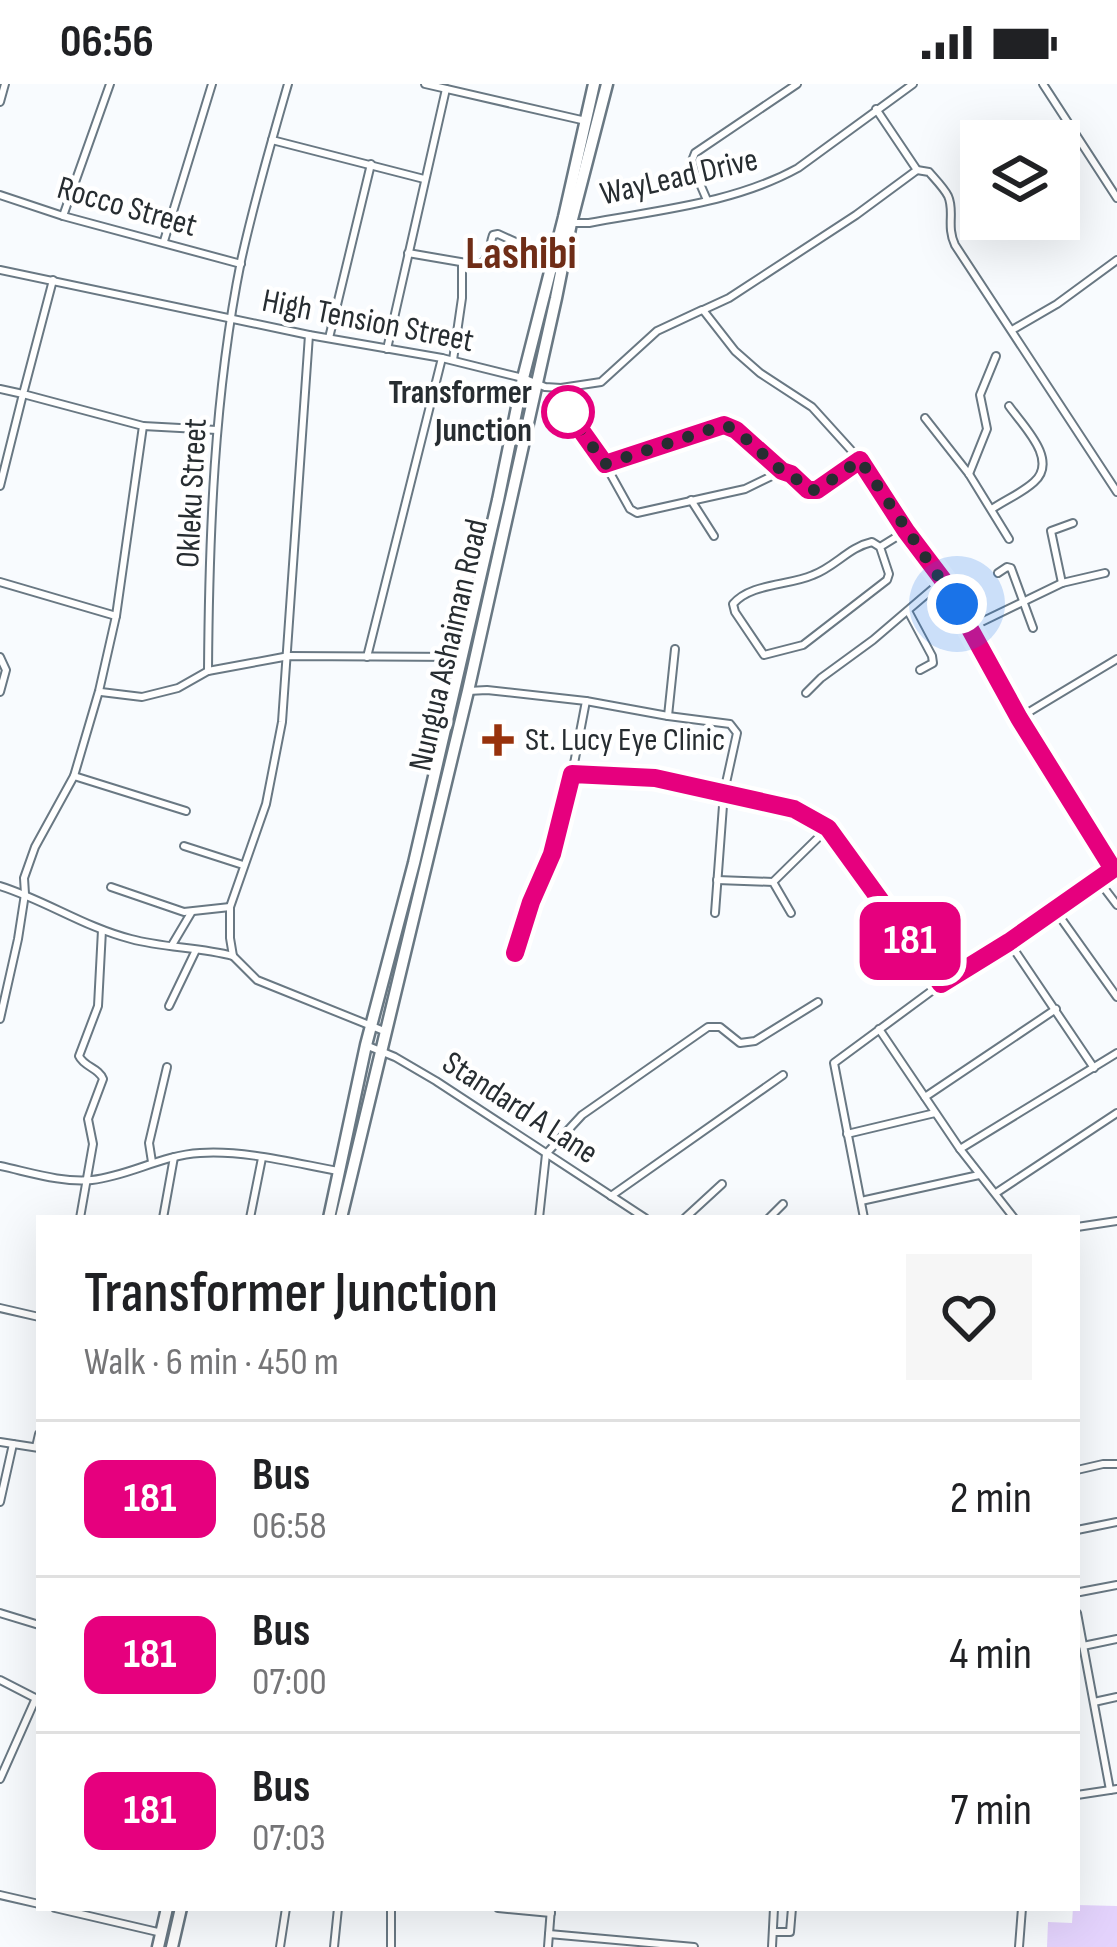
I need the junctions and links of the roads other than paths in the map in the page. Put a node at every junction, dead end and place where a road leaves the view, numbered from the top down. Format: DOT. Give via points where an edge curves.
graph roads {
  1 [pos="5,84"];
  2 [pos="110,84"];
  3 [pos="212,84"];
  4 [pos="288,84"];
  5 [pos="425,84"];
  6 [pos="594,84"];
  7 [pos="607,84"];
  8 [pos="797,84"];
  9 [pos="913,84"];
  10 [pos="1043,84"];
  11 [pos="446,89"];
  12 [pos="0,102"];
  13 [pos="876,110"];
  14 [pos="591,122"];
  15 [pos="272,140"];
  16 [pos="371,164"];
  17 [pos="917,170"];
  18 [pos="424,178"];
  19 [pos="0,195"];
  20 [pos="1117,198"];
  21 [pos="707,200"];
  22 [pos="63,216"];
  23 [pos="571,223"];
  24 [pos="163,242"];
  25 [pos="408,253"];
  26 [pos="554,259"];
  27 [pos="1117,260"];
  28 [pos="462,261"];
  29 [pos="241,264"];
  30 [pos="0,270"];
  31 [pos="53,280"];
  32 [pos="703,310"];
  33 [pos="232,318"];
  34 [pos="1012,330"];
  35 [pos="309,335"];
  36 [pos="329,338"];
  37 [pos="387,349"];
  38 [pos="997,356"];
  39 [pos="442,358"];
  40 [pos="453,361"];
  41 [pos="523,378"];
  42 [pos="537,383"];
  43 [pos="0,389"];
  44 [pos="23,394"];
  45 [pos="1009,406"];
  46 [pos="568,412"];
  47 [pos="926,418"];
  48 [pos="143,426"];
  49 [pos="217,430"];
  50 [pos="860,460"];
  51 [pos="605,464"];
  52 [pos="782,471"];
  53 [pos="969,474"];
  54 [pos="0,486"];
  55 [pos="1117,492"];
  56 [pos="692,500"];
  57 [pos="991,509"];
  58 [pos="1073,523"];
  59 [pos="906,531"];
  60 [pos="714,536"];
  61 [pos="1009,539"];
  62 [pos="880,547"];
  63 [pos="1105,572"];
  64 [pos="998,573"];
  65 [pos="943,580"];
  66 [pos="0,582"];
  67 [pos="1062,583"];
  68 [pos="1025,602"];
  69 [pos="908,610"];
  70 [pos="116,616"];
  71 [pos="971,627"];
  72 [pos="1034,628"];
  73 [pos="675,649"];
  74 [pos="289,656"];
  75 [pos="0,657"];
  76 [pos="367,657"];
  77 [pos="462,657"];
  78 [pos="1117,659"];
  79 [pos="920,670"];
  80 [pos="208,671"];
  81 [pos="468,691"];
  82 [pos="0,692"];
  83 [pos="99,692"];
  84 [pos="806,693"];
  85 [pos="586,701"];
  86 [pos="668,716"];
  87 [pos="1019,718"];
  88 [pos="572,774"];
  89 [pos="74,776"];
  90 [pos="724,791"];
  91 [pos="186,811"];
  92 [pos="828,828"];
  93 [pos="184,846"];
  94 [pos="243,865"];
  95 [pos="1115,868"];
  96 [pos="717,880"];
  97 [pos="1098,880"];
  98 [pos="773,882"];
  99 [pos="0,886"];
  100 [pos="111,886"];
  101 [pos="25,894"];
  102 [pos="1117,905"];
  103 [pos="230,907"];
  104 [pos="1055,910"];
  105 [pos="191,913"];
  106 [pos="715,913"];
  107 [pos="791,913"];
  108 [pos="102,930"];
  109 [pos="1009,942"];
  110 [pos="172,945"];
  111 [pos="196,949"];
  112 [pos="515,953"];
  113 [pos="232,956"];
  114 [pos="941,984"];
  115 [pos="1117,998"];
  116 [pos="818,1002"];
  117 [pos="169,1006"];
  118 [pos="1056,1009"];
  119 [pos="0,1019"];
  120 [pos="880,1028"];
  121 [pos="377,1029"];
  122 [pos="366,1045"];
  123 [pos="380,1049"];
  124 [pos="1117,1052"];
  125 [pos="167,1066"];
  126 [pos="1094,1068"];
  127 [pos="783,1075"];
  128 [pos="925,1097"];
  129 [pos="935,1113"];
  130 [pos="1117,1113"];
  131 [pos="847,1134"];
  132 [pos="960,1150"];
  133 [pos="546,1154"];
  134 [pos="174,1156"];
  135 [pos="262,1158"];
  136 [pos="152,1162"];
  137 [pos="0,1166"];
  138 [pos="346,1173"];
  139 [pos="979,1175"];
  140 [pos="86,1180"];
  141 [pos="722,1184"];
  142 [pos="995,1193"];
  143 [pos="611,1196"];
  144 [pos="861,1201"];
  145 [pos="783,1204"];
  146 [pos="80,1215"];
  147 [pos="164,1215"];
  148 [pos="251,1215"];
  149 [pos="329,1215"];
  150 [pos="341,1215"];
  151 [pos="539,1215"];
  152 [pos="633,1215"];
  153 [pos="688,1215"];
  154 [pos="772,1215"];
  155 [pos="863,1215"];
  156 [pos="1012,1215"];
  157 [pos="1117,1221"];
  158 [pos="1080,1227"];
  159 [pos="0,1308"];
  160 [pos="36,1316"];
  161 [pos="0,1442"];
  162 [pos="13,1444"];
  163 [pos="36,1448"];
  164 [pos="1117,1465"];
  165 [pos="1080,1469"];
  166 [pos="0,1502"];
  167 [pos="1117,1522"];
  168 [pos="1080,1529"];
  169 [pos="1117,1586"];
  170 [pos="1080,1592"];
  171 [pos="0,1613"];
  172 [pos="36,1624"];
  173 [pos="1080,1630"];
  174 [pos="1117,1639"];
  175 [pos="1083,1646"];
  176 [pos="0,1680"];
  177 [pos="1117,1697"];
  178 [pos="36,1698"];
  179 [pos="1094,1702"];
  180 [pos="36,1703"];
  181 [pos="0,1778"];
  182 [pos="1113,1790"];
  183 [pos="1080,1796"];
  184 [pos="0,1895"];
  185 [pos="36,1903"];
  186 [pos="68,1911"];
  187 [pos="166,1911"];
  188 [pos="180,1911"];
  189 [pos="286,1911"];
  190 [pos="338,1911"];
  191 [pos="392,1911"];
  192 [pos="551,1911"];
  193 [pos="774,1911"];
  194 [pos="792,1911"];
  195 [pos="1022,1911"];
  196 [pos="773,1932"];
  197 [pos="162,1933"];
  198 [pos="549,1934"];
  199 [pos="158,1947"];
  200 [pos="172,1947"];
  201 [pos="280,1947"];
  202 [pos="334,1947"];
  203 [pos="392,1947"];
  204 [pos="548,1947"];
  205 [pos="694,1947"];
  206 [pos="772,1947"];
  207 [pos="1019,1947"];
  1 -- 12 [label="street"];
  2 -- 22 [label="street"];
  3 -- 24 [label="street"];
  4 -- 15 [label="street, Okleku Street"];
  5 -- 11 [label="street"];
  6 -- 14 [label="main road, Nungua Ashaiman Road"];
  7 -- 14 [label="main road, Nungua Ashaiman Road"];
  8 -- 21 [label="street" via="695,153 691,164"];
  9 -- 13 [label="street, WayLead Drive"];
  10 -- 20 [label="street"];
  11 -- 14 [label="street"];
  11 -- 18 [label="street"];
  13 -- 17 [label="street"];
  13 -- 21 [label="street, WayLead Drive" via="778,179"];
  14 -- 23 [label="main road, Nungua Ashaiman Road"];
  14 -- 26 [label="main road, Nungua Ashaiman Road"];
  15 -- 16 [label="street"];
  15 -- 29 [label="street, Okleku Street"];
  16 -- 18 [label="street"];
  16 -- 36 [label="street"];
  17 -- 32 [label="street, High Tension Street"];
  17 -- 34 [label="street" via="929,172 949,197 955,245"];
  18 -- 25 [label="street"];
  19 -- 22 [label="street, Rocco Street"];
  21 -- 23 [label="street, WayLead Drive"];
  22 -- 24 [label="street, Rocco Street"];
  23 -- 42 [label="main road, Nungua Ashaiman Road"];
  24 -- 29 [label="street, Rocco Street"];
  25 -- 28 [label="street"];
  25 -- 37 [label="street"];
  26 -- 28 [label="street" via="498,234 483,263"];
  26 -- 41 [label="main road, Nungua Ashaiman Road"];
  27 -- 34 [label="street"];
  28 -- 40 [label="street"];
  29 -- 33 [label="street, Okleku Street"];
  30 -- 31 [label="street, High Tension Street"];
  31 -- 33 [label="street, High Tension Street"];
  31 -- 44 [label="street"];
  32 -- 42 [label="street, High Tension Street" via="657,331 601,382"];
  32 -- 50 [label="street" via="735,351 812,407"];
  33 -- 35 [label="street, High Tension Street"];
  33 -- 49 [label="street, Okleku Street"];
  34 -- 55 [label="street"];
  35 -- 36 [label="street, High Tension Street"];
  35 -- 74 [label="street"];
  36 -- 37 [label="street, High Tension Street"];
  37 -- 39 [label="street, High Tension Street"];
  38 -- 53 [label="street" via="980,395 987,429"];
  39 -- 40 [label="street, High Tension Street"];
  39 -- 76 [label="street"];
  40 -- 41 [label="street, High Tension Street"];
  41 -- 42 [label="street, High Tension Street"];
  41 -- 77 [label="main road, Nungua Ashaiman Road"];
  42 -- 81 [label="main road, Nungua Ashaiman Road"];
  43 -- 44 [label="street"];
  44 -- 48 [label="street"];
  44 -- 54 [label="street"];
  45 -- 57 [label="street" via="1044,457 1044,470"];
  46 -- 51 [label="street"];
  47 -- 53 [label="street"];
  48 -- 49 [label="street"];
  48 -- 70 [label="street"];
  49 -- 80 [label="street, Okleku Street"];
  50 -- 52 [label="street" via="817,490"];
  50 -- 59 [label="street"];
  51 -- 52 [label="street" via="724,425"];
  51 -- 56 [label="street" via="637,513"];
  52 -- 56 [label="street"];
  53 -- 57 [label="street"];
  56 -- 60 [label="street"];
  57 -- 61 [label="street"];
  58 -- 67 [label="street" via="1051,531"];
  59 -- 62 [label="street"];
  59 -- 65 [label="street"];
  62 -- 62 [label="street" via="887,580 803,645 764,655 735,612 744,593 816,575 860,545"];
  63 -- 67 [label="street"];
  64 -- 68 [label="street" via="1011,568"];
  65 -- 69 [label="street"];
  65 -- 71 [label="street"];
  66 -- 70 [label="street"];
  67 -- 68 [label="street"];
  68 -- 71 [label="street"];
  68 -- 72 [label="street"];
  69 -- 79 [label="street" via="932,656"];
  69 -- 84 [label="street"];
  70 -- 83 [label="street"];
  71 -- 87 [label="street"];
  73 -- 86 [label="street"];
  74 -- 76 [label="street"];
  74 -- 80 [label="street"];
  74 -- 94 [label="street" via="266,804"];
  75 -- 82 [label="street"];
  76 -- 77 [label="street"];
  77 -- 121 [label="main road, Nungua Ashaiman Road"];
  78 -- 87 [label="street"];
  80 -- 83 [label="street" via="142,697"];
  81 -- 85 [label="street"];
  81 -- 121 [label="main road, Nungua Ashaiman Road" via="398,986"];
  83 -- 89 [label="street"];
  85 -- 86 [label="street"];
  85 -- 88 [label="street"];
  86 -- 90 [label="street" via="735,728"];
  87 -- 95 [label="street"];
  88 -- 90 [label="street"];
  88 -- 112 [label="street"];
  89 -- 91 [label="street"];
  89 -- 101 [label="street" via="35,847"];
  90 -- 92 [label="street" via="794,809"];
  90 -- 96 [label="street"];
  92 -- 98 [label="street"];
  92 -- 114 [label="street"];
  93 -- 94 [label="street"];
  94 -- 103 [label="street"];
  95 -- 97 [label="street"];
  96 -- 98 [label="street"];
  96 -- 106 [label="street"];
  97 -- 102 [label="street"];
  97 -- 104 [label="street"];
  98 -- 107 [label="street"];
  99 -- 101 [label="street"];
  100 -- 105 [label="street"];
  101 -- 108 [label="street"];
  101 -- 119 [label="street"];
  103 -- 105 [label="street"];
  103 -- 113 [label="street"];
  104 -- 109 [label="street"];
  104 -- 115 [label="street"];
  105 -- 110 [label="street"];
  108 -- 110 [label="street"];
  108 -- 140 [label="street" via="98,1006 79,1056 103,1079 88,1120"];
  109 -- 114 [label="street"];
  109 -- 118 [label="street"];
  110 -- 111 [label="street"];
  111 -- 113 [label="street"];
  111 -- 117 [label="street"];
  113 -- 121 [label="street" via="256,980"];
  114 -- 120 [label="street"];
  116 -- 133 [label="street" via="755,1041 740,1043 708,1027 582,1115"];
  118 -- 126 [label="street"];
  118 -- 128 [label="street"];
  120 -- 128 [label="street"];
  120 -- 131 [label="street" via="834,1063"];
  121 -- 122 [label="main road, Nungua Ashaiman Road"];
  121 -- 123 [label="main road, Nungua Ashaiman Road"];
  122 -- 123 [label="street, Standard A Lane"];
  122 -- 138 [label="main road, Nungua Ashaiman Road"];
  123 -- 133 [label="street, Standard A Lane"];
  123 -- 138 [label="main road, Nungua Ashaiman Road"];
  124 -- 126 [label="street"];
  125 -- 136 [label="street"];
  126 -- 132 [label="street"];
  127 -- 143 [label="street"];
  128 -- 129 [label="street"];
  129 -- 131 [label="street"];
  129 -- 132 [label="street"];
  130 -- 142 [label="street"];
  131 -- 144 [label="street"];
  132 -- 139 [label="street"];
  133 -- 143 [label="street, Standard A Lane"];
  133 -- 151 [label="street"];
  134 -- 135 [label="street"];
  134 -- 136 [label="street"];
  134 -- 147 [label="street"];
  135 -- 138 [label="street"];
  135 -- 148 [label="street"];
  136 -- 140 [label="street"];
  137 -- 140 [label="street"];
  138 -- 149 [label="main road, Nungua Ashaiman Road"];
  138 -- 150 [label="main road, Nungua Ashaiman Road"];
  139 -- 142 [label="street"];
  139 -- 144 [label="street"];
  140 -- 146 [label="street"];
  141 -- 153 [label="street"];
  142 -- 156 [label="street"];
  143 -- 152 [label="street, Standard A Lane"];
  144 -- 155 [label="street"];
  145 -- 154 [label="street"];
  157 -- 158 [label="street"];
  159 -- 160 [label="street"];
  161 -- 162 [label="street"];
  162 -- 163 [label="street"];
  162 -- 166 [label="street"];
  164 -- 165 [label="street"];
  167 -- 168 [label="street"];
  169 -- 170 [label="street"];
  171 -- 172 [label="street"];
  173 -- 175 [label="street"];
  174 -- 175 [label="street"];
  175 -- 179 [label="street"];
  176 -- 178 [label="street"];
  177 -- 179 [label="street"];
  179 -- 182 [label="street"];
  180 -- 181 [label="street"];
  182 -- 183 [label="street"];
  184 -- 185 [label="street"];
  186 -- 197 [label="street"];
  187 -- 197 [label="main road"];
  188 -- 200 [label="main road"];
  189 -- 201 [label="street"];
  190 -- 202 [label="street"];
  191 -- 203 [label="street"];
  192 -- 198 [label="street"];
  193 -- 196 [label="street"];
  194 -- 196 [label="street" via="790,1932"];
  195 -- 207 [label="street"];
  196 -- 206 [label="street"];
  197 -- 199 [label="main road"];
  198 -- 204 [label="street"];
  198 -- 205 [label="street"];
}
